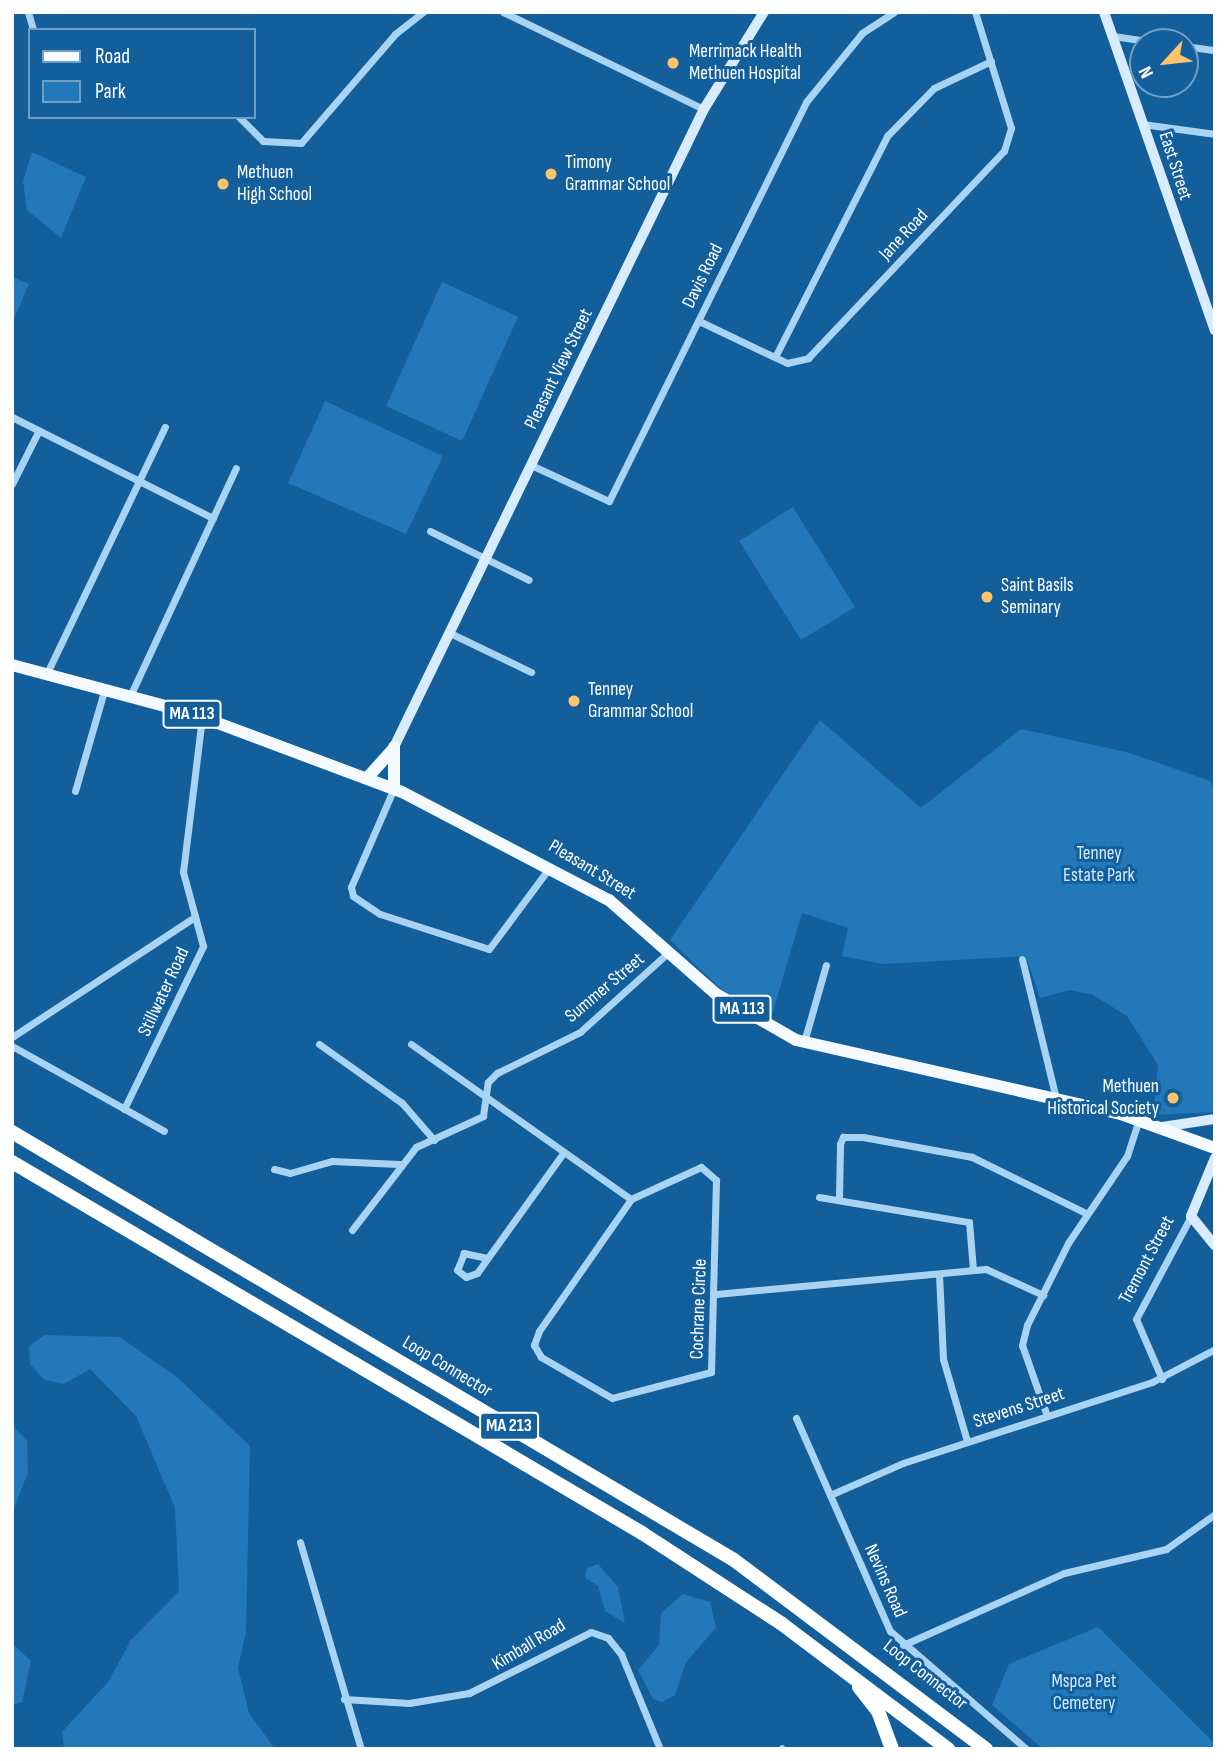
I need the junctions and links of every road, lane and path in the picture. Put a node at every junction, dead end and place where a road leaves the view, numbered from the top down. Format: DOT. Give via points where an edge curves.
graph roads {
  1 [pos="423,12"];
  2 [pos="503,12"];
  3 [pos="764,12"];
  4 [pos="894,12"];
  5 [pos="975,12"];
  6 [pos="1104,12"];
  7 [pos="1113,36"];
  8 [pos="1129,38"];
  9 [pos="991,61"];
  10 [pos="704,109"];
  11 [pos="241,119"];
  12 [pos="1142,124"];
  13 [pos="1215,134"];
  14 [pos="1210,304"];
  15 [pos="699,321"];
  16 [pos="1215,330"];
  17 [pos="775,357"];
  18 [pos="12,417"];
  19 [pos="165,427"];
  20 [pos="39,430"];
  21 [pos="531,465"];
  22 [pos="236,468"];
  23 [pos="141,481"];
  24 [pos="12,484"];
  25 [pos="213,519"];
  26 [pos="430,531"];
  27 [pos="486,558"];
  28 [pos="529,580"];
  29 [pos="450,633"];
  30 [pos="12,665"];
  31 [pos="531,671"];
  32 [pos="47,673"];
  33 [pos="105,688"];
  34 [pos="131,695"];
  35 [pos="202,717"];
  36 [pos="394,747"];
  37 [pos="368,777"];
  38 [pos="394,788"];
  39 [pos="75,791"];
  40 [pos="551,867"];
  41 [pos="195,917"];
  42 [pos="670,952"];
  43 [pos="1022,959"];
  44 [pos="826,965"];
  45 [pos="12,1037"];
  46 [pos="804,1043"];
  47 [pos="318,1044"];
  48 [pos="411,1044"];
  49 [pos="12,1046"];
  50 [pos="485,1097"];
  51 [pos="1056,1100"];
  52 [pos="124,1109"];
  53 [pos="1215,1119"];
  54 [pos="1139,1120"];
  55 [pos="1162,1127"];
  56 [pos="164,1131"];
  57 [pos="12,1132"];
  58 [pos="434,1140"];
  59 [pos="1215,1148"];
  60 [pos="564,1152"];
  61 [pos="1215,1158"];
  62 [pos="12,1162"];
  63 [pos="399,1164"];
  64 [pos="274,1169"];
  65 [pos="819,1197"];
  66 [pos="839,1198"];
  67 [pos="631,1199"];
  68 [pos="1086,1213"];
  69 [pos="1191,1216"];
  70 [pos="352,1230"];
  71 [pos="1215,1245"];
  72 [pos="487,1258"];
  73 [pos="972,1270"];
  74 [pos="939,1274"];
  75 [pos="716,1294"];
  76 [pos="1043,1295"];
  77 [pos="1215,1349"];
  78 [pos="1162,1379"];
  79 [pos="1047,1416"];
  80 [pos="796,1418"];
  81 [pos="967,1441"];
  82 [pos="830,1495"];
  83 [pos="1215,1514"];
  84 [pos="300,1542"];
  85 [pos="782,1624"];
  86 [pos="903,1645"];
  87 [pos="344,1699"];
  88 [pos="361,1749"];
  89 [pos="660,1749"];
  90 [pos="892,1749"];
  91 [pos="948,1749"];
  92 [pos="986,1749"];
  93 [pos="1026,1749"];
  1 -- 11 [label="street" via="395,34 301,143 263,141"];
  2 -- 10 [label="street"];
  3 -- 10 [label="street, Pleasant View Street"];
  4 -- 15 [label="street, Davis Road" via="862,33 806,102"];
  5 -- 9 [label="street, Jane Road"];
  6 -- 7 [label="street, East Street"];
  7 -- 8 [label="street"];
  7 -- 12 [label="street, East Street"];
  9 -- 17 [label="street" via="934,88 887,136"];
  9 -- 17 [label="street, Jane Road" via="1011,128 1004,151 814,353 795,363"];
  10 -- 21 [label="street, Pleasant View Street"];
  12 -- 13 [label="street"];
  12 -- 14 [label="street, East Street"];
  14 -- 16 [label="street, East Street"];
  15 -- 17 [label="street, Jane Road"];
  15 -- 21 [label="street, Davis Road" via="609,501"];
  18 -- 20 [label="street"];
  19 -- 23 [label="street"];
  20 -- 23 [label="street"];
  20 -- 24 [label="street"];
  21 -- 27 [label="street, Pleasant View Street"];
  22 -- 25 [label="street"];
  23 -- 25 [label="street"];
  23 -- 32 [label="street"];
  25 -- 34 [label="street"];
  26 -- 27 [label="street"];
  27 -- 28 [label="street"];
  27 -- 29 [label="street, Pleasant View Street"];
  29 -- 31 [label="street"];
  29 -- 36 [label="street, Pleasant View Street"];
  30 -- 32 [label="main road, Pleasant Street / MA 113"];
  32 -- 33 [label="main road, Pleasant Street / MA 113"];
  33 -- 34 [label="main road, Pleasant Street / MA 113"];
  33 -- 39 [label="street"];
  34 -- 35 [label="main road, Pleasant Street / MA 113"];
  35 -- 37 [label="main road, Pleasant Street / MA 113"];
  35 -- 41 [label="street, Stillwater Road" via="183,872"];
  36 -- 37 [label="main road"];
  36 -- 38 [label="main road"];
  37 -- 38 [label="main road, Pleasant Street / MA 113"];
  38 -- 40 [label="main road, Pleasant Street / MA 113"];
  38 -- 40 [label="street" via="351,887 353,896 380,914 489,949"];
  40 -- 42 [label="main road, Pleasant Street / MA 113" via="616,905"];
  41 -- 45 [label="street"];
  41 -- 52 [label="street, Stillwater Road" via="202,937 200,956"];
  42 -- 46 [label="main road, Pleasant Street / MA 113" via="716,993"];
  42 -- 50 [label="street, Summer Street" via="580,1032 497,1073"];
  43 -- 51 [label="street"];
  44 -- 46 [label="street"];
  46 -- 51 [label="main road, Pleasant Street / MA 113"];
  47 -- 58 [label="street" via="402,1103"];
  48 -- 50 [label="street"];
  49 -- 52 [label="street"];
  50 -- 58 [label="street, Summer Street" via="483,1116"];
  50 -- 60 [label="street"];
  51 -- 54 [label="main road, Pleasant Street / MA 113"];
  52 -- 56 [label="street"];
  53 -- 55 [label="street"];
  54 -- 55 [label="main road, Pleasant Street / MA 113"];
  54 -- 68 [label="street" via="1127,1156"];
  55 -- 59 [label="main road, Pleasant Street / MA 113"];
  57 -- 92 [label="highway, Loop Connector / MA 213" via="734,1560"];
  58 -- 63 [label="street, Summer Street"];
  60 -- 67 [label="street"];
  60 -- 72 [label="street"];
  61 -- 69 [label="street, Tremont Street"];
  62 -- 85 [label="highway, MA 213" via="642,1533"];
  63 -- 64 [label="street" via="332,1161 290,1174"];
  63 -- 70 [label="street, Summer Street"];
  65 -- 66 [label="street"];
  66 -- 68 [label="street" via="843,1137 972,1157"];
  66 -- 73 [label="street" via="969,1222"];
  67 -- 75 [label="street, Cochrane Circle" via="701,1167 713,1172"];
  67 -- 75 [label="street, Cochrane Circle" via="539,1331 534,1345 541,1357 612,1398 701,1377 713,1369"];
  68 -- 76 [label="street"];
  69 -- 71 [label="street"];
  69 -- 78 [label="street, Tremont Street" via="1136,1318"];
  73 -- 74 [label="street"];
  73 -- 76 [label="street" via="1000,1270"];
  74 -- 75 [label="street"];
  74 -- 81 [label="street" via="943,1360"];
  76 -- 79 [label="street" via="1022,1345"];
  77 -- 78 [label="street, Stevens Street"];
  78 -- 79 [label="street, Stevens Street"];
  79 -- 81 [label="street, Stevens Street"];
  80 -- 82 [label="street, Nevins Road"];
  81 -- 82 [label="street, Stevens Street"];
  82 -- 86 [label="street, Nevins Road" via="890,1631"];
  83 -- 86 [label="street" via="1166,1549 1064,1573"];
  84 -- 87 [label="street"];
  85 -- 90 [label="highway" via="865,1694"];
  85 -- 91 [label="highway, MA 213"];
  86 -- 93 [label="street, Nevins Road"];
  87 -- 88 [label="street"];
  87 -- 89 [label="street, Kimball Road" via="409,1703 469,1693 591,1632 608,1638 621,1654"];
}
